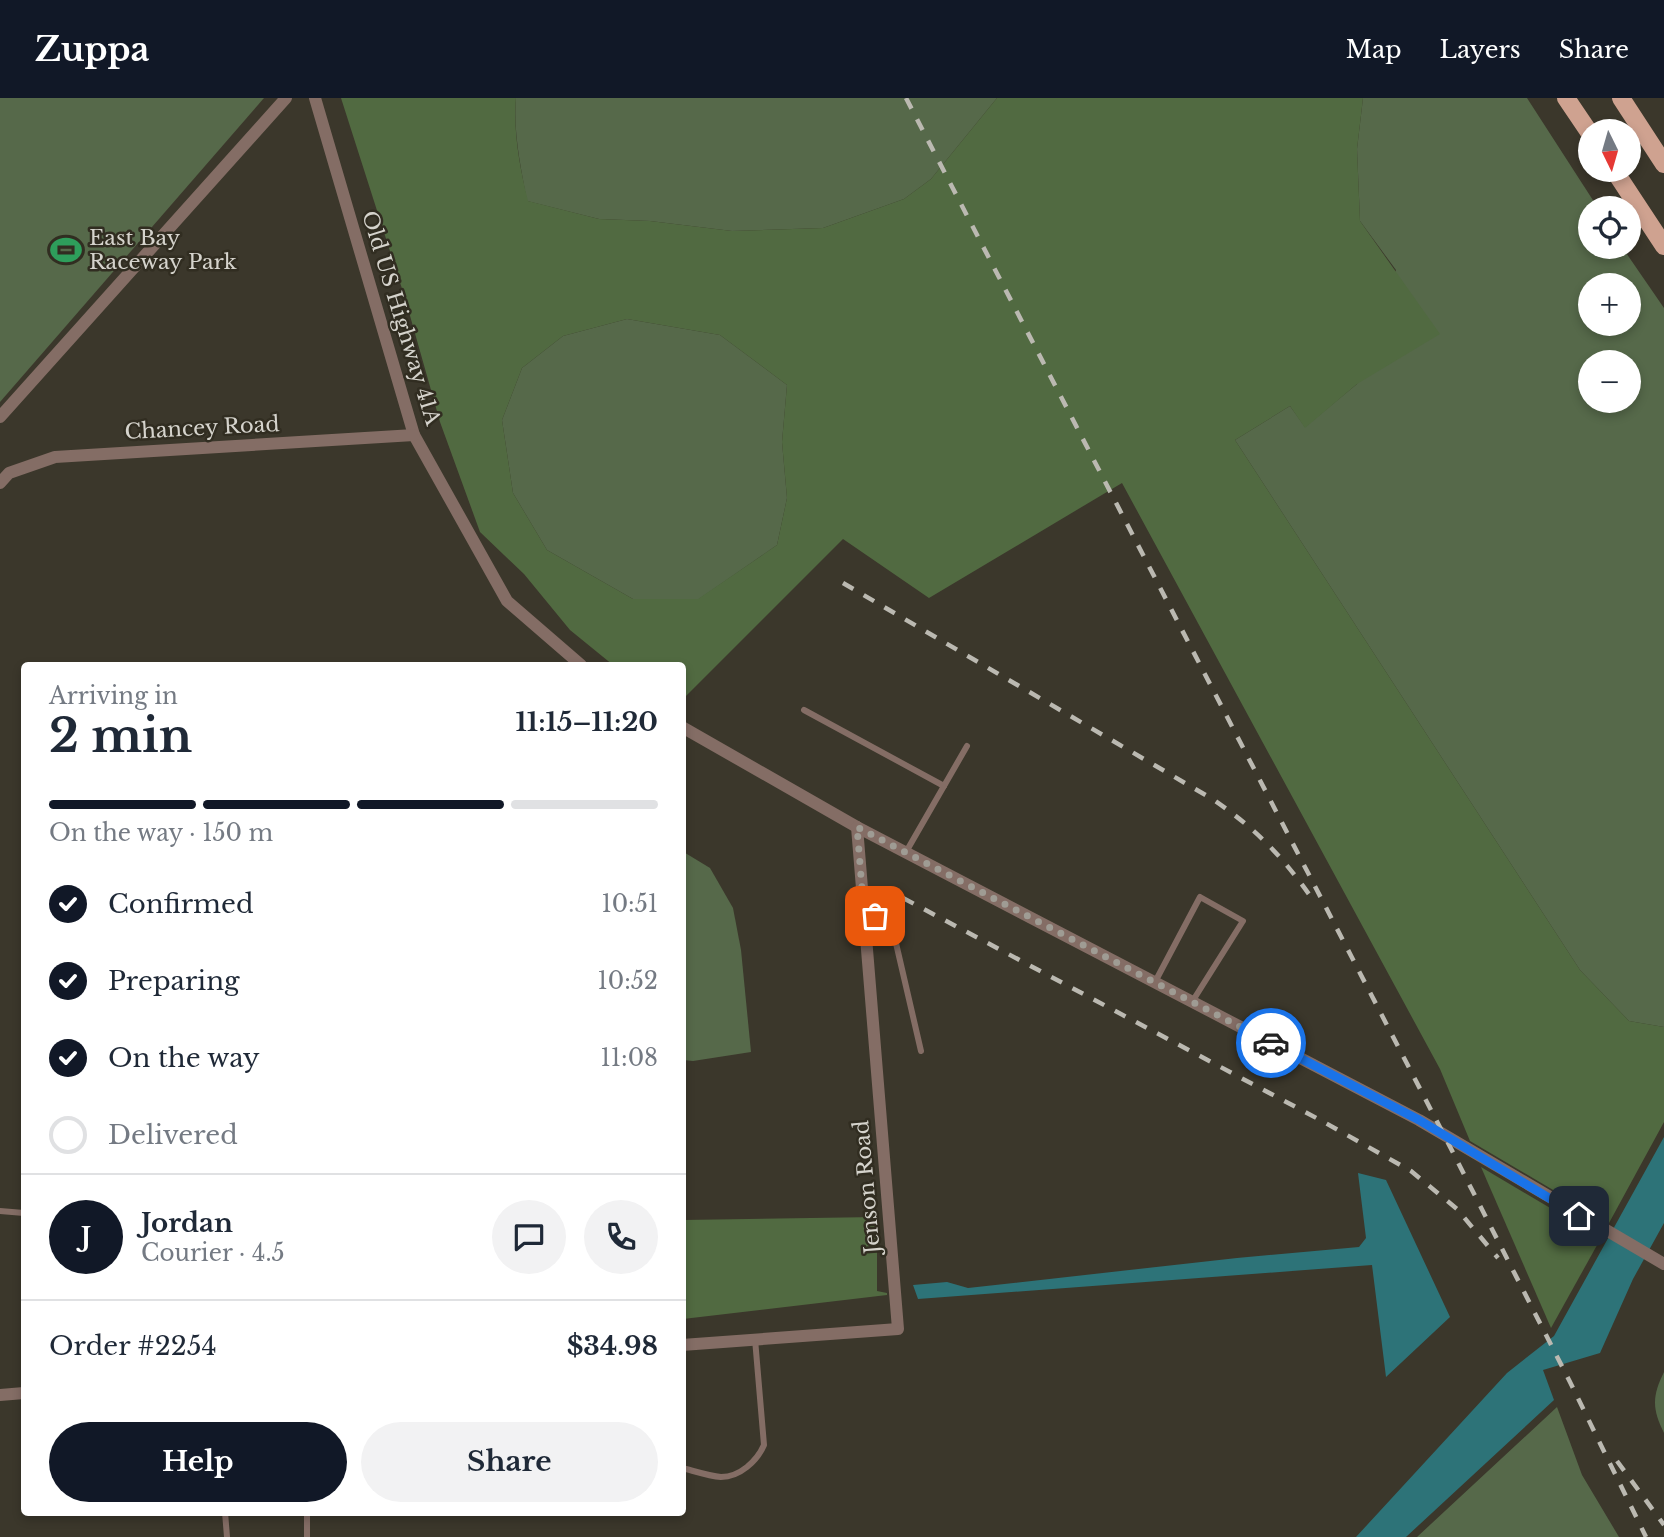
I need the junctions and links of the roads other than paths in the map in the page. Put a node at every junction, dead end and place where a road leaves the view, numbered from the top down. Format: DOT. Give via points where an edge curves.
graph roads {
  1 [pos="286,98"];
  2 [pos="315,98"];
  3 [pos="1566,98"];
  4 [pos="1621,98"];
  5 [pos="1580,119"];
  6 [pos="1664,164"];
  7 [pos="1623,182"];
  8 [pos="1661,235"];
  9 [pos="0,417"];
  10 [pos="414,435"];
  11 [pos="0,483"];
  12 [pos="578,662"];
  13 [pos="804,710"];
  14 [pos="686,729"];
  15 [pos="967,746"];
  16 [pos="944,786"];
  17 [pos="857,827"];
  18 [pos="906,852"];
  19 [pos="864,913"];
  20 [pos="1155,982"];
  21 [pos="1192,1002"];
  22 [pos="921,1051"];
  23 [pos="0,1211"];
  24 [pos="21,1213"];
  25 [pos="1659,1261"];
  26 [pos="755,1339"];
  27 [pos="686,1345"];
  28 [pos="21,1393"];
  29 [pos="0,1395"];
  30 [pos="686,1469"];
  31 [pos="225,1516"];
  32 [pos="307,1516"];
  33 [pos="227,1537"];
  34 [pos="307,1537"];
  1 -- 9 [label="street"];
  2 -- 10 [label="street, Old US Highway 41A"];
  3 -- 5 [label="main road"];
  4 -- 6 [label="main road"];
  7 -- 8 [label="main road"];
  10 -- 11 [label="street, Chancey Road" via="55,457 9,473"];
  10 -- 12 [label="street, Old US Highway 41A" via="507,601"];
  13 -- 16 [label="lane"];
  14 -- 17 [label="street"];
  15 -- 16 [label="lane"];
  16 -- 18 [label="lane"];
  17 -- 18 [label="street"];
  17 -- 19 [label="street, Jenson Road"];
  18 -- 20 [label="street"];
  19 -- 22 [label="lane" via="892,926"];
  19 -- 26 [label="street, Jenson Road" via="898,1329"];
  20 -- 21 [label="street"];
  20 -- 21 [label="lane" via="1200,897 1243,921"];
  21 -- 25 [label="street" via="1419,1120"];
  23 -- 24 [label="lane"];
  26 -- 27 [label="street, Jenson Road"];
  26 -- 30 [label="lane" via="764,1446 760,1454 751,1465 722,1477"];
  28 -- 29 [label="street"];
  31 -- 33 [label="lane"];
  32 -- 34 [label="lane"];
}
